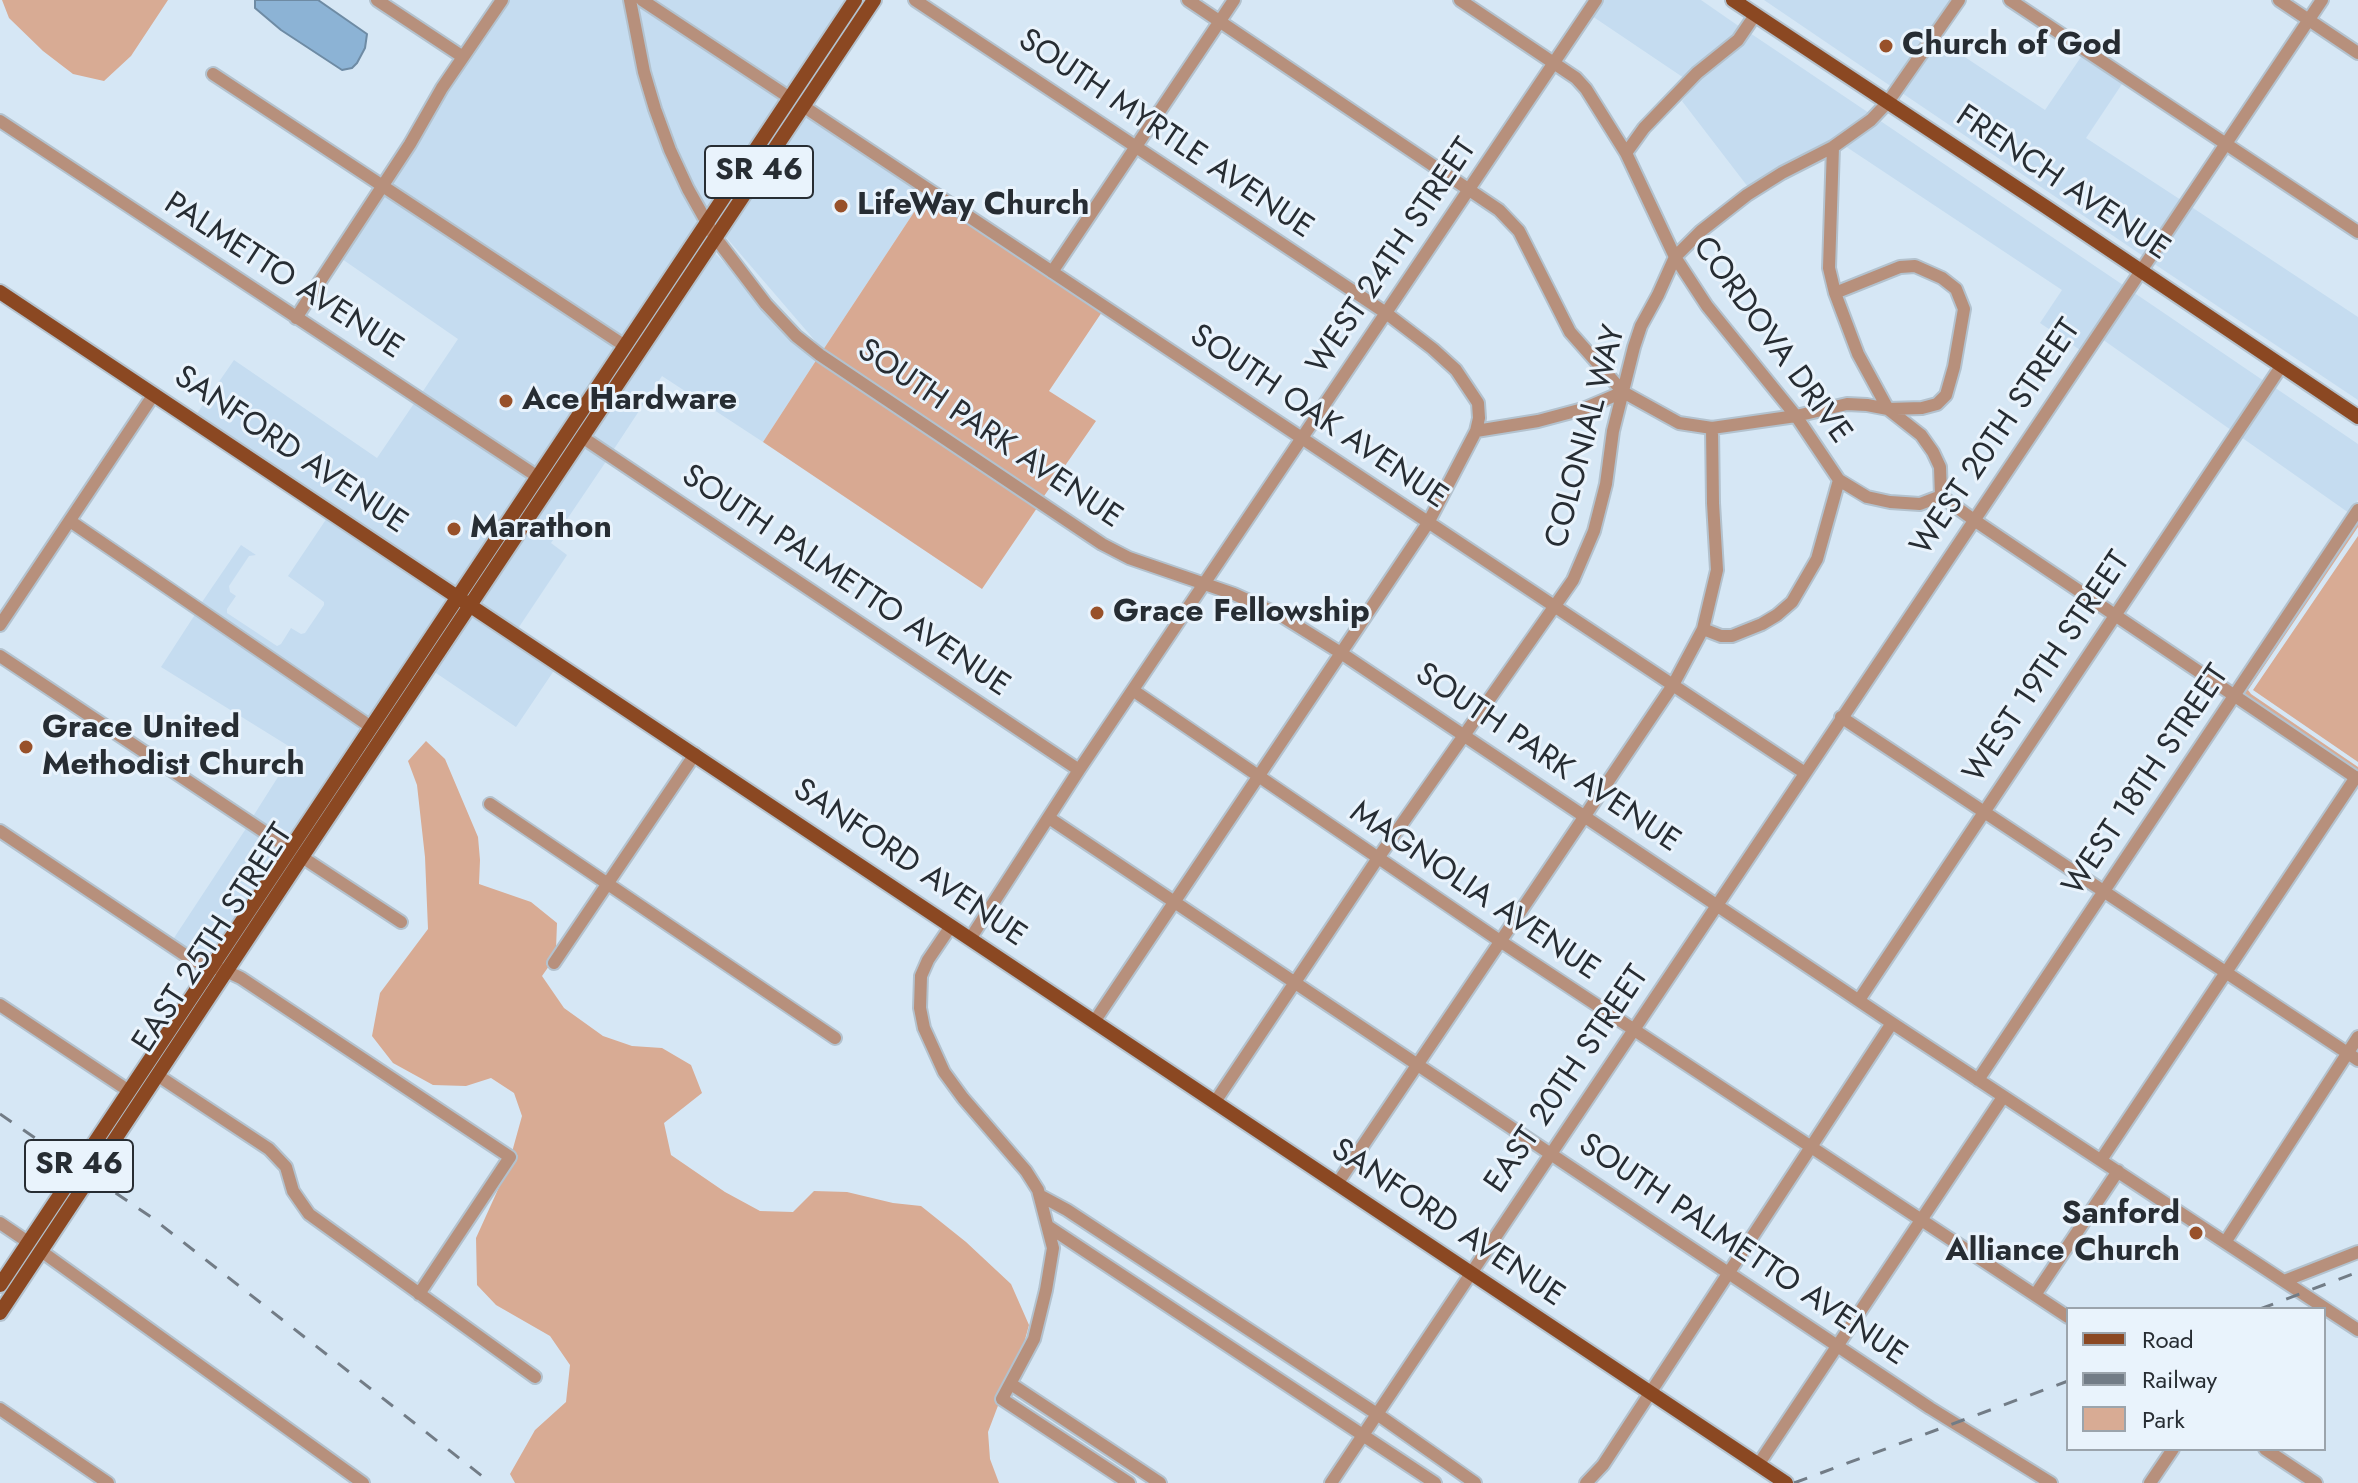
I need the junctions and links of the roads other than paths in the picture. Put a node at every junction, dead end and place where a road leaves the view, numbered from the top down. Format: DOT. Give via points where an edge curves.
graph roads {
  1 [pos="377,0"];
  2 [pos="502,0"];
  3 [pos="630,0"];
  4 [pos="642,0"];
  5 [pos="855,0"];
  6 [pos="864,0"];
  7 [pos="874,0"];
  8 [pos="915,0"];
  9 [pos="1188,0"];
  10 [pos="1234,0"];
  11 [pos="1460,0"];
  12 [pos="1596,0"];
  13 [pos="1733,0"];
  14 [pos="1959,0"];
  15 [pos="2010,0"];
  16 [pos="2279,0"];
  17 [pos="2322,0"];
  18 [pos="1755,15"];
  19 [pos="2309,19"];
  20 [pos="1220,21"];
  21 [pos="846,41"];
  22 [pos="2358,53"];
  23 [pos="463,57"];
  24 [pos="1554,62"];
  25 [pos="213,74"];
  26 [pos="797,102"];
  27 [pos="1888,102"];
  28 [pos="0,121"];
  29 [pos="2226,143"];
  30 [pos="1135,147"];
  31 [pos="1833,147"];
  32 [pos="1626,153"];
  33 [pos="382,187"];
  34 [pos="1470,188"];
  35 [pos="707,223"];
  36 [pos="2358,232"];
  37 [pos="715,237"];
  38 [pos="1675,257"];
  39 [pos="2141,270"];
  40 [pos="1052,272"];
  41 [pos="0,292"];
  42 [pos="1835,293"];
  43 [pos="1386,313"];
  44 [pos="296,318"];
  45 [pos="625,346"];
  46 [pos="2282,365"];
  47 [pos="1623,392"];
  48 [pos="154,394"];
  49 [pos="583,408"];
  50 [pos="1888,409"];
  51 [pos="1796,416"];
  52 [pos="2358,417"];
  53 [pos="1712,428"];
  54 [pos="1476,431"];
  55 [pos="582,437"];
  56 [pos="1302,439"];
  57 [pos="565,462"];
  58 [pos="538,477"];
  59 [pos="1839,480"];
  60 [pos="1941,496"];
  61 [pos="2358,510"];
  62 [pos="1974,520"];
  63 [pos="70,521"];
  64 [pos="1428,523"];
  65 [pos="1206,583"];
  66 [pos="463,602"];
  67 [pos="1554,607"];
  68 [pos="2115,615"];
  69 [pos="0,625"];
  70 [pos="1703,629"];
  71 [pos="1341,653"];
  72 [pos="0,656"];
  73 [pos="1673,685"];
  74 [pos="1134,691"];
  75 [pos="2236,695"];
  76 [pos="1841,717"];
  77 [pos="371,727"];
  78 [pos="1465,734"];
  79 [pos="695,754"];
  80 [pos="1079,770"];
  81 [pos="1805,773"];
  82 [pos="1258,776"];
  83 [pos="2357,778"];
  84 [pos="490,804"];
  85 [pos="1983,812"];
  86 [pos="1584,816"];
  87 [pos="1049,818"];
  88 [pos="0,831"];
  89 [pos="296,853"];
  90 [pos="1378,858"];
  91 [pos="607,885"];
  92 [pos="2105,892"];
  93 [pos="1174,901"];
  94 [pos="1716,905"];
  95 [pos="401,922"];
  96 [pos="951,926"];
  97 [pos="970,939"];
  98 [pos="1500,941"];
  99 [pos="554,963"];
  100 [pos="219,969"];
  101 [pos="2225,971"];
  102 [pos="1295,983"];
  103 [pos="1859,1000"];
  104 [pos="0,1005"];
  105 [pos="1094,1022"];
  106 [pos="1892,1023"];
  107 [pos="1633,1030"];
  108 [pos="2358,1037"];
  109 [pos="835,1038"];
  110 [pos="2352,1056"];
  111 [pos="1417,1066"];
  112 [pos="157,1075"];
  113 [pos="1978,1080"];
  114 [pos="129,1091"];
  115 [pos="2003,1097"];
  116 [pos="1215,1102"];
  117 [pos="1811,1149"];
  118 [pos="1550,1154"];
  119 [pos="2101,1160"];
  120 [pos="2118,1171"];
  121 [pos="1337,1184"];
  122 [pos="1041,1196"];
  123 [pos="1921,1221"];
  124 [pos="0,1223"];
  125 [pos="1049,1227"];
  126 [pos="2226,1241"];
  127 [pos="35,1246"];
  128 [pos="2358,1252"];
  129 [pos="1470,1273"];
  130 [pos="1728,1273"];
  131 [pos="2284,1281"];
  132 [pos="0,1285"];
  133 [pos="419,1294"];
  134 [pos="2035,1295"];
  135 [pos="2323,1307"];
  136 [pos="2326,1309"];
  137 [pos="0,1313"];
  138 [pos="2066,1316"];
  139 [pos="2358,1330"];
  140 [pos="1838,1346"];
  141 [pos="535,1377"];
  142 [pos="1011,1384"];
  143 [pos="1651,1394"];
  144 [pos="0,1409"];
  145 [pos="1377,1414"];
  146 [pos="1364,1434"];
  147 [pos="2172,1451"];
  148 [pos="2268,1451"];
  149 [pos="1758,1465"];
  150 [pos="108,1483"];
  151 [pos="363,1483"];
  152 [pos="1129,1483"];
  153 [pos="1160,1483"];
  154 [pos="1331,1483"];
  155 [pos="1435,1483"];
  156 [pos="1475,1483"];
  157 [pos="1586,1483"];
  158 [pos="1786,1483"];
  159 [pos="2051,1483"];
  160 [pos="2150,1483"];
  161 [pos="2316,1483"];
  1 -- 23 [label="street"];
  2 -- 23 [label="street"];
  3 -- 35 [label="street, SOUTH PARK AVENUE" via="655,109"];
  4 -- 26 [label="street, SOUTH OAK AVENUE"];
  5 -- 26 [label="main road, SR 46"];
  6 -- 21 [label="main road" via="849,23"];
  7 -- 21 [label="main road, SR 46"];
  8 -- 30 [label="street, SOUTH MYRTLE AVENUE"];
  9 -- 20 [label="street"];
  10 -- 20 [label="street"];
  11 -- 24 [label="street, CORDOVA DRIVE"];
  12 -- 24 [label="street, WEST 24TH STREET"];
  13 -- 18 [label="main road, FRENCH AVENUE"];
  14 -- 27 [label="street, COLONIAL WAY"];
  15 -- 29 [label="street"];
  16 -- 19 [label="street"];
  17 -- 19 [label="street, WEST 20TH STREET"];
  18 -- 27 [label="main road, FRENCH AVENUE"];
  18 -- 32 [label="street" via="1738,40 1680,90"];
  19 -- 22 [label="street"];
  19 -- 29 [label="street, WEST 20TH STREET"];
  20 -- 30 [label="street"];
  20 -- 34 [label="street"];
  21 -- 26 [label="main road, SR 46"];
  23 -- 33 [label="street"];
  24 -- 32 [label="street, CORDOVA DRIVE" via="1586,89"];
  24 -- 34 [label="street, WEST 24TH STREET"];
  25 -- 33 [label="street"];
  26 -- 35 [label="main road, SR 46"];
  26 -- 37 [label="main road, SR 46"];
  26 -- 40 [label="street, SOUTH OAK AVENUE"];
  27 -- 31 [label="street, COLONIAL WAY"];
  27 -- 39 [label="main road, FRENCH AVENUE"];
  28 -- 44 [label="street, PALMETTO AVENUE"];
  29 -- 36 [label="street"];
  29 -- 39 [label="street, WEST 20TH STREET"];
  30 -- 40 [label="street"];
  30 -- 43 [label="street, SOUTH MYRTLE AVENUE"];
  31 -- 38 [label="street, COLONIAL WAY" via="1747,195"];
  31 -- 42 [label="street" via="1828,256"];
  32 -- 38 [label="street, CORDOVA DRIVE"];
  33 -- 44 [label="street"];
  33 -- 45 [label="street"];
  34 -- 43 [label="street, WEST 24TH STREET"];
  34 -- 47 [label="street" via="1519,231 1570,332"];
  35 -- 37 [label="street, SOUTH PARK AVENUE"];
  35 -- 45 [label="main road, EAST 25TH STREET / SR 46"];
  37 -- 55 [label="main road, EAST 25TH STREET / SR 46"];
  37 -- 65 [label="street, SOUTH PARK AVENUE" via="780,320 820,355 1102,544"];
  38 -- 47 [label="street, COLONIAL WAY" via="1641,326"];
  38 -- 51 [label="street, CORDOVA DRIVE" via="1707,306"];
  39 -- 46 [label="main road, FRENCH AVENUE"];
  39 -- 62 [label="street, WEST 20TH STREET"];
  40 -- 56 [label="street, SOUTH OAK AVENUE"];
  41 -- 48 [label="main road, SANFORD AVENUE"];
  42 -- 50 [label="street" via="1858,354"];
  42 -- 50 [label="street" via="1915,266 1956,289 1964,309 1946,395 1922,408"];
  43 -- 54 [label="street, SOUTH MYRTLE AVENUE" via="1433,349 1471,389 1478,403"];
  43 -- 56 [label="street, WEST 24TH STREET"];
  44 -- 58 [label="street, PALMETTO AVENUE"];
  45 -- 49 [label="main road, EAST 25TH STREET / SR 46"];
  46 -- 52 [label="main road, FRENCH AVENUE"];
  46 -- 68 [label="street, WEST 19TH STREET"];
  47 -- 53 [label="street" via="1679,423"];
  47 -- 54 [label="street" via="1538,421"];
  47 -- 67 [label="street, COLONIAL WAY" via="1594,531 1573,580"];
  48 -- 63 [label="street"];
  48 -- 66 [label="main road, SANFORD AVENUE"];
  49 -- 57 [label="main road" via="583,422 565,449"];
  49 -- 58 [label="main road, EAST 25TH STREET / SR 46"];
  50 -- 51 [label="street" via="1847,404"];
  50 -- 60 [label="street" via="1921,435 1933,452 1940,467"];
  51 -- 53 [label="street"];
  51 -- 59 [label="street, CORDOVA DRIVE"];
  53 -- 70 [label="street" via="1717,570"];
  54 -- 64 [label="street"];
  55 -- 57 [label="main road, EAST 25TH STREET / SR 46"];
  55 -- 80 [label="street, SOUTH PALMETTO AVENUE"];
  56 -- 64 [label="street, SOUTH OAK AVENUE"];
  56 -- 65 [label="street, WEST 24TH STREET"];
  57 -- 66 [label="main road, EAST 25TH STREET / SR 46"];
  58 -- 66 [label="main road, EAST 25TH STREET / SR 46"];
  59 -- 60 [label="street, CORDOVA DRIVE" via="1867,497 1890,502 1920,504"];
  59 -- 70 [label="street" via="1817,559 1792,602 1770,620 1732,636"];
  60 -- 62 [label="street"];
  61 -- 75 [label="street, WEST 18TH STREET"];
  62 -- 68 [label="street"];
  62 -- 76 [label="street, WEST 20TH STREET"];
  63 -- 69 [label="street"];
  63 -- 77 [label="street"];
  64 -- 67 [label="street, SOUTH OAK AVENUE"];
  64 -- 71 [label="street"];
  65 -- 71 [label="street, SOUTH PARK AVENUE" via="1280,615"];
  65 -- 74 [label="street, WEST 24TH STREET"];
  66 -- 77 [label="main road, EAST 25TH STREET / SR 46"];
  66 -- 79 [label="main road, SANFORD AVENUE"];
  66 -- 89 [label="main road, EAST 25TH STREET / SR 46"];
  67 -- 73 [label="street, SOUTH OAK AVENUE"];
  67 -- 78 [label="street, COLONIAL WAY"];
  68 -- 75 [label="street"];
  68 -- 85 [label="street, WEST 19TH STREET"];
  70 -- 73 [label="street"];
  71 -- 78 [label="street, SOUTH PARK AVENUE"];
  71 -- 82 [label="street"];
  72 -- 89 [label="street"];
  73 -- 81 [label="street, SOUTH OAK AVENUE"];
  73 -- 86 [label="street"];
  74 -- 80 [label="street, WEST 24TH STREET"];
  74 -- 82 [label="street, MAGNOLIA AVENUE"];
  75 -- 83 [label="street"];
  75 -- 92 [label="street, WEST 18TH STREET"];
  76 -- 81 [label="street, WEST 20TH STREET"];
  76 -- 85 [label="street"];
  77 -- 89 [label="main road, EAST 25TH STREET / SR 46"];
  78 -- 86 [label="street, SOUTH PARK AVENUE"];
  78 -- 90 [label="street, COLONIAL WAY"];
  79 -- 91 [label="street"];
  79 -- 96 [label="main road, SANFORD AVENUE"];
  80 -- 87 [label="street, WEST 24TH STREET"];
  81 -- 94 [label="street, WEST 20TH STREET"];
  82 -- 90 [label="street, MAGNOLIA AVENUE"];
  82 -- 93 [label="street"];
  83 -- 101 [label="street"];
  84 -- 91 [label="street"];
  85 -- 92 [label="street"];
  85 -- 103 [label="street, WEST 19TH STREET"];
  86 -- 94 [label="street, SOUTH PARK AVENUE"];
  86 -- 98 [label="street"];
  87 -- 93 [label="street, SOUTH PALMETTO AVENUE"];
  87 -- 97 [label="street, WEST 24TH STREET"];
  88 -- 100 [label="street" via="194,961"];
  89 -- 95 [label="street"];
  89 -- 100 [label="main road, EAST 25TH STREET / SR 46"];
  90 -- 98 [label="street, MAGNOLIA AVENUE"];
  90 -- 102 [label="street, COLONIAL WAY"];
  91 -- 99 [label="street"];
  91 -- 109 [label="street"];
  92 -- 101 [label="street"];
  92 -- 113 [label="street, WEST 18TH STREET"];
  93 -- 102 [label="street, SOUTH PALMETTO AVENUE"];
  93 -- 105 [label="street"];
  94 -- 103 [label="street, SOUTH PARK AVENUE"];
  94 -- 107 [label="street, EAST 20TH STREET"];
  96 -- 97 [label="main road, SANFORD AVENUE"];
  96 -- 122 [label="street" via="921,976 924,1028 944,1072"];
  97 -- 105 [label="main road, SANFORD AVENUE"];
  98 -- 107 [label="street, MAGNOLIA AVENUE"];
  98 -- 111 [label="street"];
  100 -- 112 [label="main road, EAST 25TH STREET / SR 46"];
  100 -- 114 [label="main road, EAST 25TH STREET / SR 46"];
  100 -- 133 [label="street" via="241,978 510,1157"];
  101 -- 110 [label="street"];
  101 -- 119 [label="street"];
  102 -- 111 [label="street, SOUTH PALMETTO AVENUE"];
  102 -- 116 [label="street, COLONIAL WAY"];
  103 -- 106 [label="street, SOUTH PARK AVENUE"];
  104 -- 114 [label="street"];
  105 -- 116 [label="main road, SANFORD AVENUE"];
  106 -- 113 [label="street, SOUTH PARK AVENUE"];
  106 -- 117 [label="street"];
  107 -- 117 [label="street, MAGNOLIA AVENUE"];
  107 -- 118 [label="street, EAST 20TH STREET"];
  108 -- 110 [label="street"];
  110 -- 126 [label="street"];
  111 -- 118 [label="street, SOUTH PALMETTO AVENUE"];
  111 -- 121 [label="street"];
  112 -- 127 [label="main road, EAST 25TH STREET / SR 46"];
  112 -- 133 [label="street" via="269,1149 286,1167 293,1191 309,1214"];
  113 -- 115 [label="street, SOUTH PARK AVENUE"];
  114 -- 127 [label="main road, EAST 25TH STREET / SR 46" via="71,1178"];
  115 -- 119 [label="street, SOUTH PARK AVENUE"];
  115 -- 123 [label="street"];
  116 -- 121 [label="main road, SANFORD AVENUE"];
  117 -- 123 [label="street, MAGNOLIA AVENUE"];
  117 -- 130 [label="street"];
  118 -- 129 [label="street, EAST 20TH STREET"];
  118 -- 130 [label="street, SOUTH PALMETTO AVENUE"];
  119 -- 120 [label="street, SOUTH PARK AVENUE"];
  120 -- 126 [label="street, SOUTH PARK AVENUE"];
  120 -- 134 [label="street"];
  121 -- 129 [label="main road, SANFORD AVENUE"];
  122 -- 125 [label="street"];
  122 -- 145 [label="street"];
  123 -- 134 [label="street, MAGNOLIA AVENUE"];
  123 -- 140 [label="street"];
  124 -- 127 [label="street"];
  125 -- 142 [label="street" via="1053,1248 1046,1290 1034,1339"];
  125 -- 146 [label="street"];
  126 -- 131 [label="street, SOUTH PARK AVENUE"];
  127 -- 132 [label="main road, EAST 25TH STREET / SR 46"];
  127 -- 137 [label="main road, EAST 25TH STREET / SR 46"];
  127 -- 151 [label="street"];
  128 -- 131 [label="street"];
  129 -- 143 [label="main road, SANFORD AVENUE"];
  129 -- 145 [label="street, EAST 20TH STREET"];
  130 -- 140 [label="street, SOUTH PALMETTO AVENUE"];
  130 -- 143 [label="street"];
  131 -- 135 [label="street, SOUTH PARK AVENUE"];
  133 -- 141 [label="street"];
  134 -- 138 [label="street, MAGNOLIA AVENUE"];
  136 -- 139 [label="street, SOUTH PARK AVENUE"];
  140 -- 149 [label="street"];
  140 -- 159 [label="street, SOUTH PALMETTO AVENUE"];
  142 -- 152 [label="street" via="1002,1399"];
  142 -- 153 [label="street"];
  143 -- 149 [label="main road, SANFORD AVENUE"];
  143 -- 157 [label="street"];
  144 -- 150 [label="street"];
  145 -- 146 [label="street, EAST 20TH STREET"];
  145 -- 156 [label="street"];
  146 -- 154 [label="street, EAST 20TH STREET"];
  146 -- 155 [label="street"];
  147 -- 160 [label="street"];
  148 -- 161 [label="street"];
  149 -- 158 [label="main road, SANFORD AVENUE"];
}
